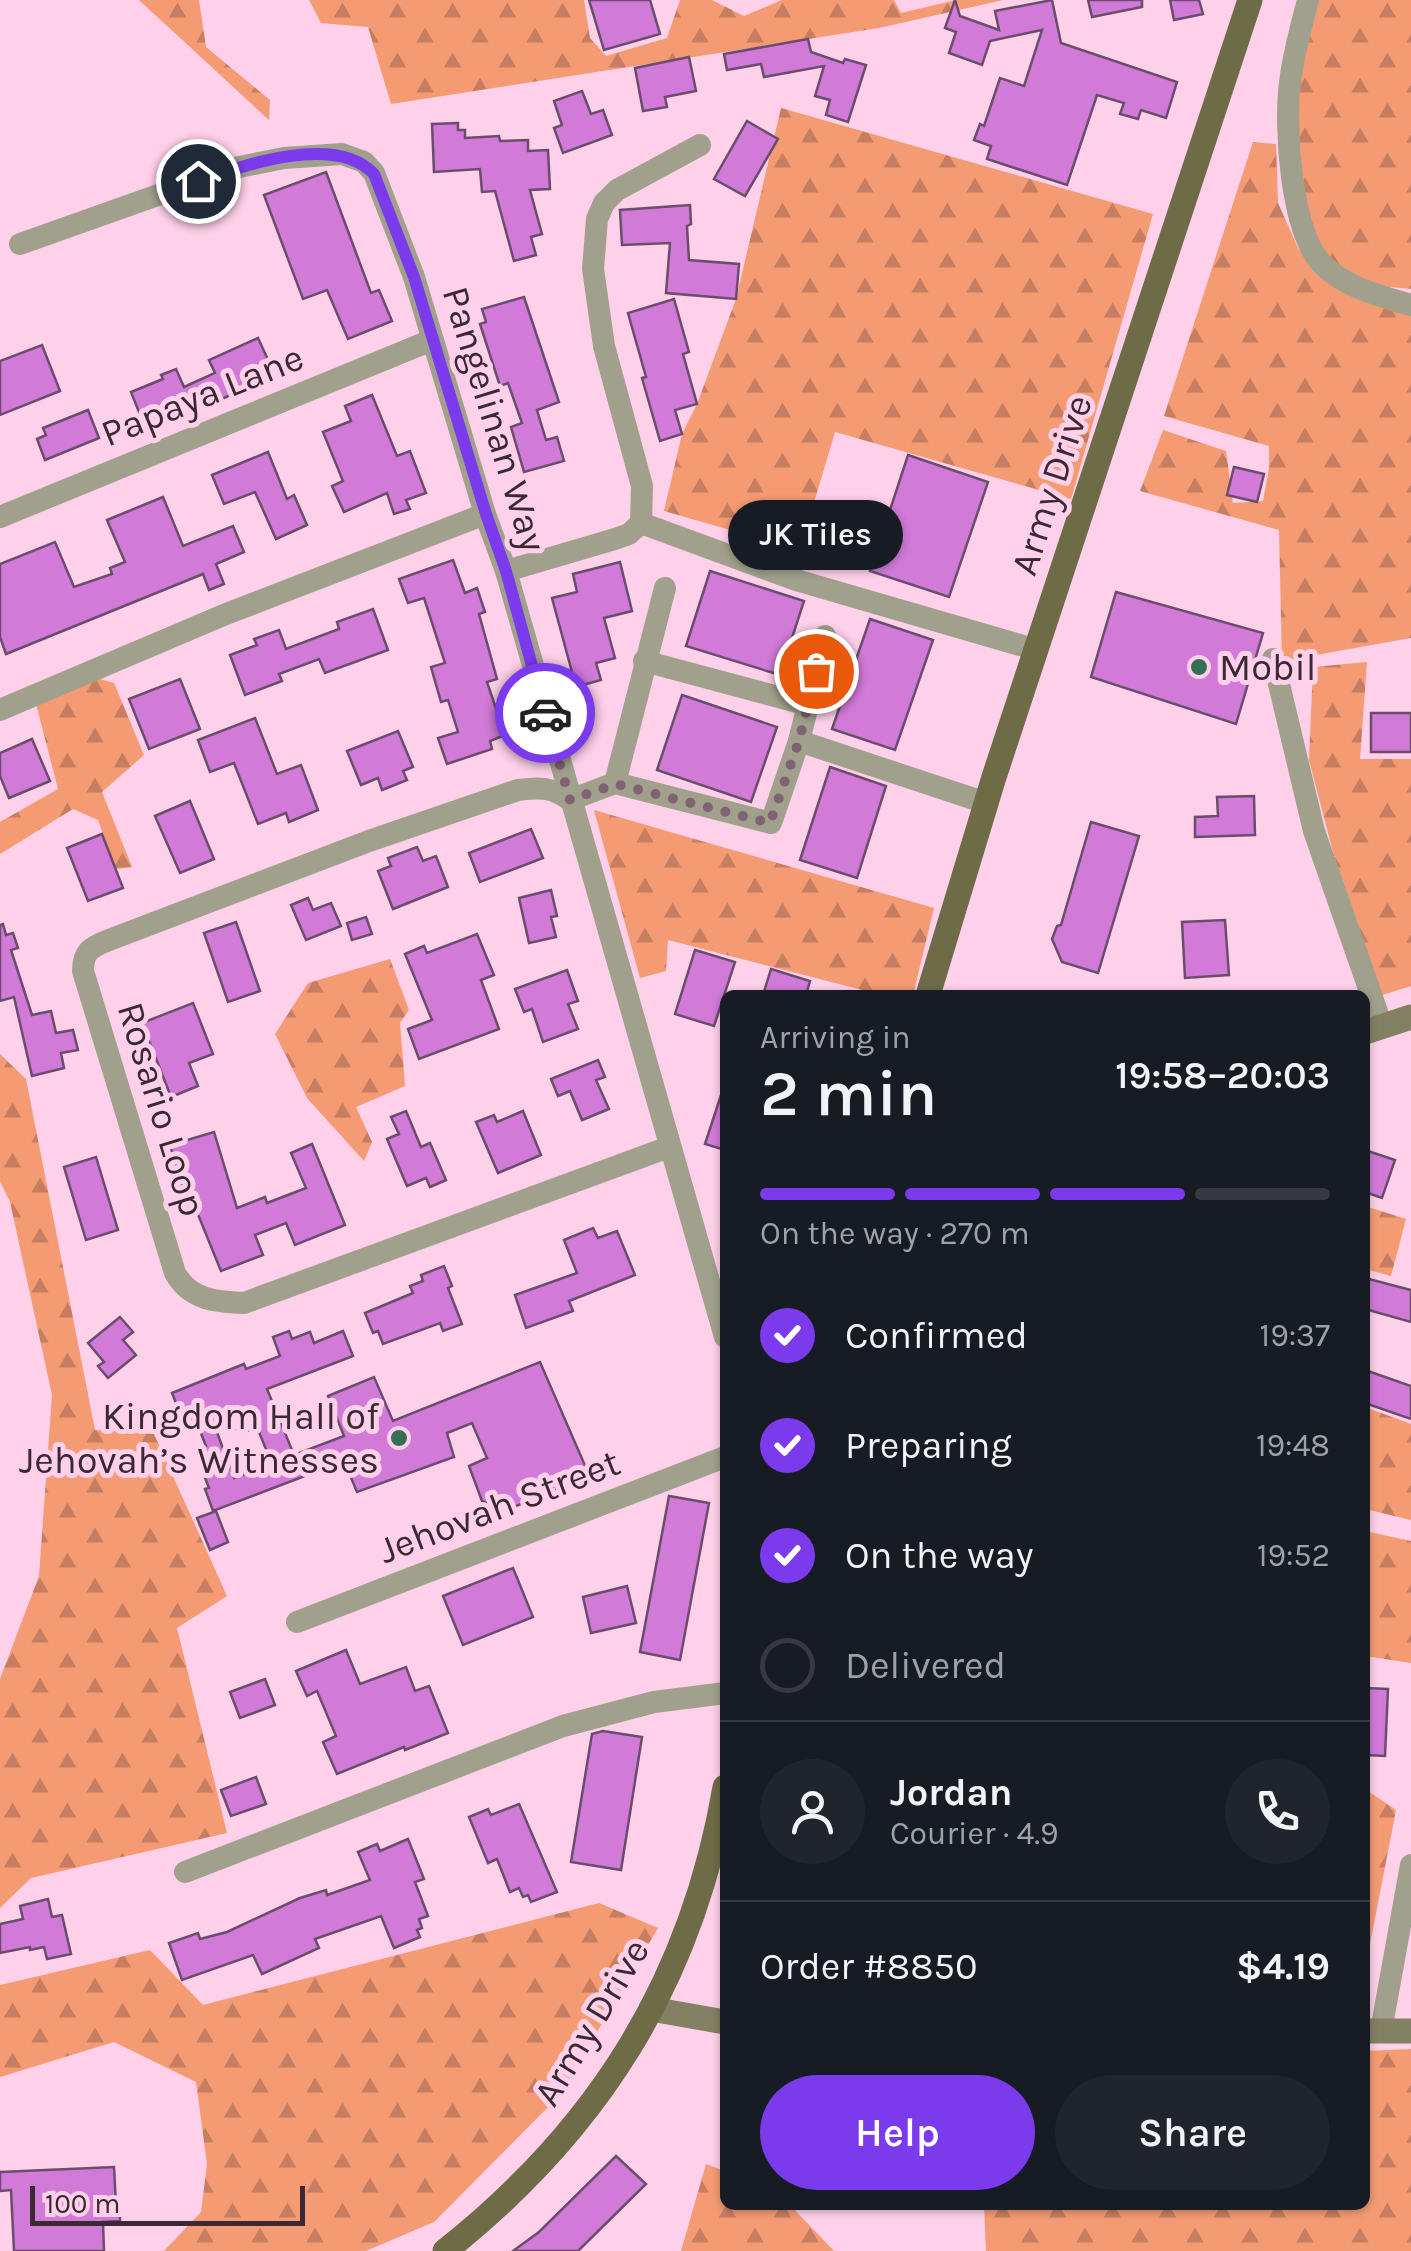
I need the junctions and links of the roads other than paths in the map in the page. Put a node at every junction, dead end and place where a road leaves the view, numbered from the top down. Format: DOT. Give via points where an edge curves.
graph roads {
  1 [pos="1250,0"];
  2 [pos="1308,0"];
  3 [pos="700,145"];
  4 [pos="20,244"];
  5 [pos="1411,305"];
  6 [pos="432,340"];
  7 [pos="486,514"];
  8 [pos="0,517"];
  9 [pos="641,524"];
  10 [pos="506,571"];
  11 [pos="665,588"];
  12 [pos="825,636"];
  13 [pos="1037,650"];
  14 [pos="1273,659"];
  15 [pos="644,661"];
  16 [pos="808,705"];
  17 [pos="0,710"];
  18 [pos="799,741"];
  19 [pos="616,784"];
  20 [pos="570,800"];
  21 [pos="986,803"];
  22 [pos="930,990"];
  23 [pos="1362,990"];
  24 [pos="1411,1017"];
  25 [pos="1374,1029"];
  26 [pos="670,1147"];
  27 [pos="720,1320"];
  28 [pos="720,1459"];
  29 [pos="297,1622"];
  30 [pos="720,1694"];
  31 [pos="720,1811"];
  32 [pos="1411,1865"];
  33 [pos="184,1872"];
  34 [pos="651,2009"];
  35 [pos="720,2021"];
  36 [pos="1373,2031"];
  37 [pos="1411,2031"];
  38 [pos="445,2251"];
  1 -- 13 [label="main road, Army Drive"];
  2 -- 5 [label="street" via="1287,122 1301,223 1309,246 1339,278"];
  3 -- 9 [label="street" via="618,190 597,219 593,268 604,346 642,486"];
  4 -- 6 [label="street, Pangelinan Way" via="234,168 342,154 374,174"];
  6 -- 7 [label="street, Pangelinan Way"];
  6 -- 8 [label="street, Papaya Lane"];
  7 -- 10 [label="street, Pangelinan Way"];
  7 -- 17 [label="street"];
  9 -- 10 [label="street" via="615,539"];
  9 -- 13 [label="street" via="796,580"];
  10 -- 20 [label="street, Pangelinan Way"];
  11 -- 15 [label="street"];
  12 -- 16 [label="street"];
  13 -- 21 [label="main road, Army Drive"];
  14 -- 23 [label="street" via="1314,831"];
  15 -- 16 [label="street"];
  15 -- 19 [label="street"];
  16 -- 18 [label="street"];
  18 -- 19 [label="street" via="770,823"];
  18 -- 21 [label="street"];
  19 -- 20 [label="street"];
  20 -- 26 [label="street, Pangelinan Way"];
  20 -- 26 [label="street, Rosario Loop" via="542,787 518,790 369,841 89,948 83,972 176,1273 203,1299 244,1303"];
  21 -- 22 [label="main road, Army Drive"];
  24 -- 25 [label="main road"];
  26 -- 27 [label="street, Pangelinan Way"];
  28 -- 29 [label="street, Jehovah Street"];
  30 -- 33 [label="street" via="654,1702 563,1726"];
  31 -- 34 [label="main road, Army Drive" via="692,1922"];
  32 -- 36 [label="street"];
  34 -- 35 [label="main road"];
  34 -- 38 [label="main road, Army Drive" via="604,2088 561,2142"];
  36 -- 37 [label="main road"];
}
